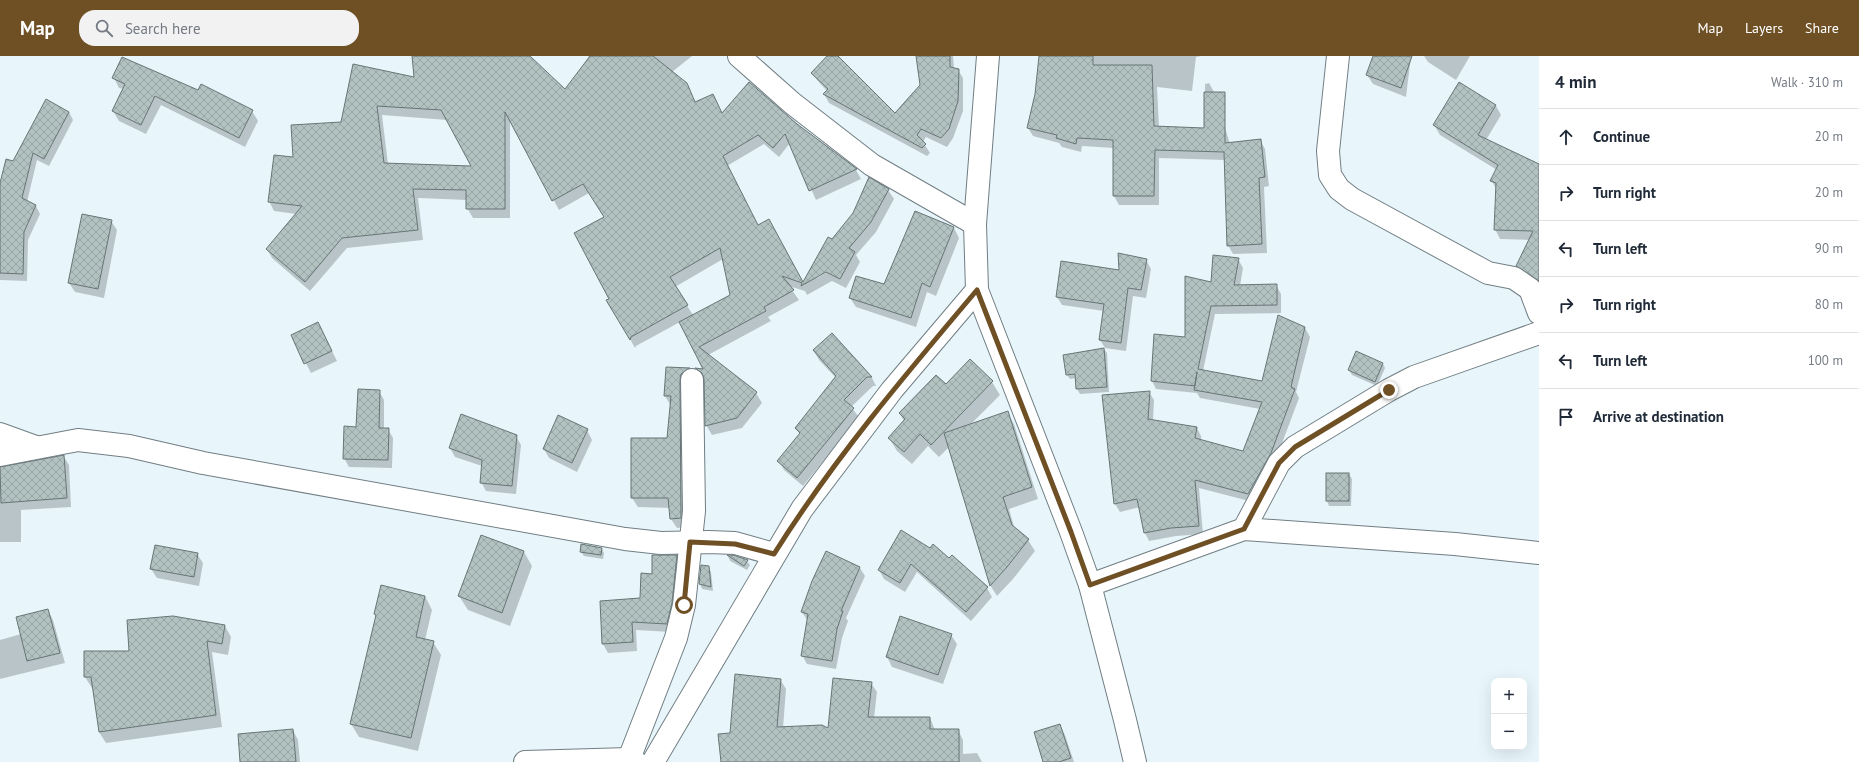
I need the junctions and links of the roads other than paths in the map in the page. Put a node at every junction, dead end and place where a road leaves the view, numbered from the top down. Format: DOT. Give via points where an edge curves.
graph roads {
  1 [pos="988,56"];
  2 [pos="1338,56"];
  3 [pos="748,58"];
  4 [pos="975,224"];
  5 [pos="977,290"];
  6 [pos="1539,313"];
  7 [pos="1539,333"];
  8 [pos="692,380"];
  9 [pos="0,434"];
  10 [pos="36,447"];
  11 [pos="0,455"];
  12 [pos="1244,529"];
  13 [pos="690,542"];
  14 [pos="1539,553"];
  15 [pos="774,554"];
  16 [pos="1090,585"];
  17 [pos="632,760"];
  18 [pos="525,762"];
  19 [pos="653,762"];
  20 [pos="1135,762"];
  1 -- 4 [label="street"];
  2 -- 6 [label="street" via="1328,151 1330,175 1339,188 1352,199 1488,273 1514,278 1530,289"];
  3 -- 4 [label="street" via="792,103 872,165"];
  4 -- 5 [label="street"];
  5 -- 15 [label="street" via="892,390 802,509"];
  5 -- 16 [label="street"];
  7 -- 12 [label="street" via="1414,377 1295,447 1279,463"];
  8 -- 13 [label="street" via="694,511"];
  9 -- 10 [label="street"];
  10 -- 11 [label="street"];
  10 -- 13 [label="street" via="78,440 129,446 203,462 625,539 661,543"];
  12 -- 14 [label="street" via="1455,544"];
  12 -- 16 [label="street"];
  13 -- 15 [label="street" via="735,544"];
  13 -- 17 [label="street" via="684,605 676,638"];
  15 -- 19 [label="street"];
  16 -- 20 [label="street"];
  17 -- 18 [label="street"];
}
